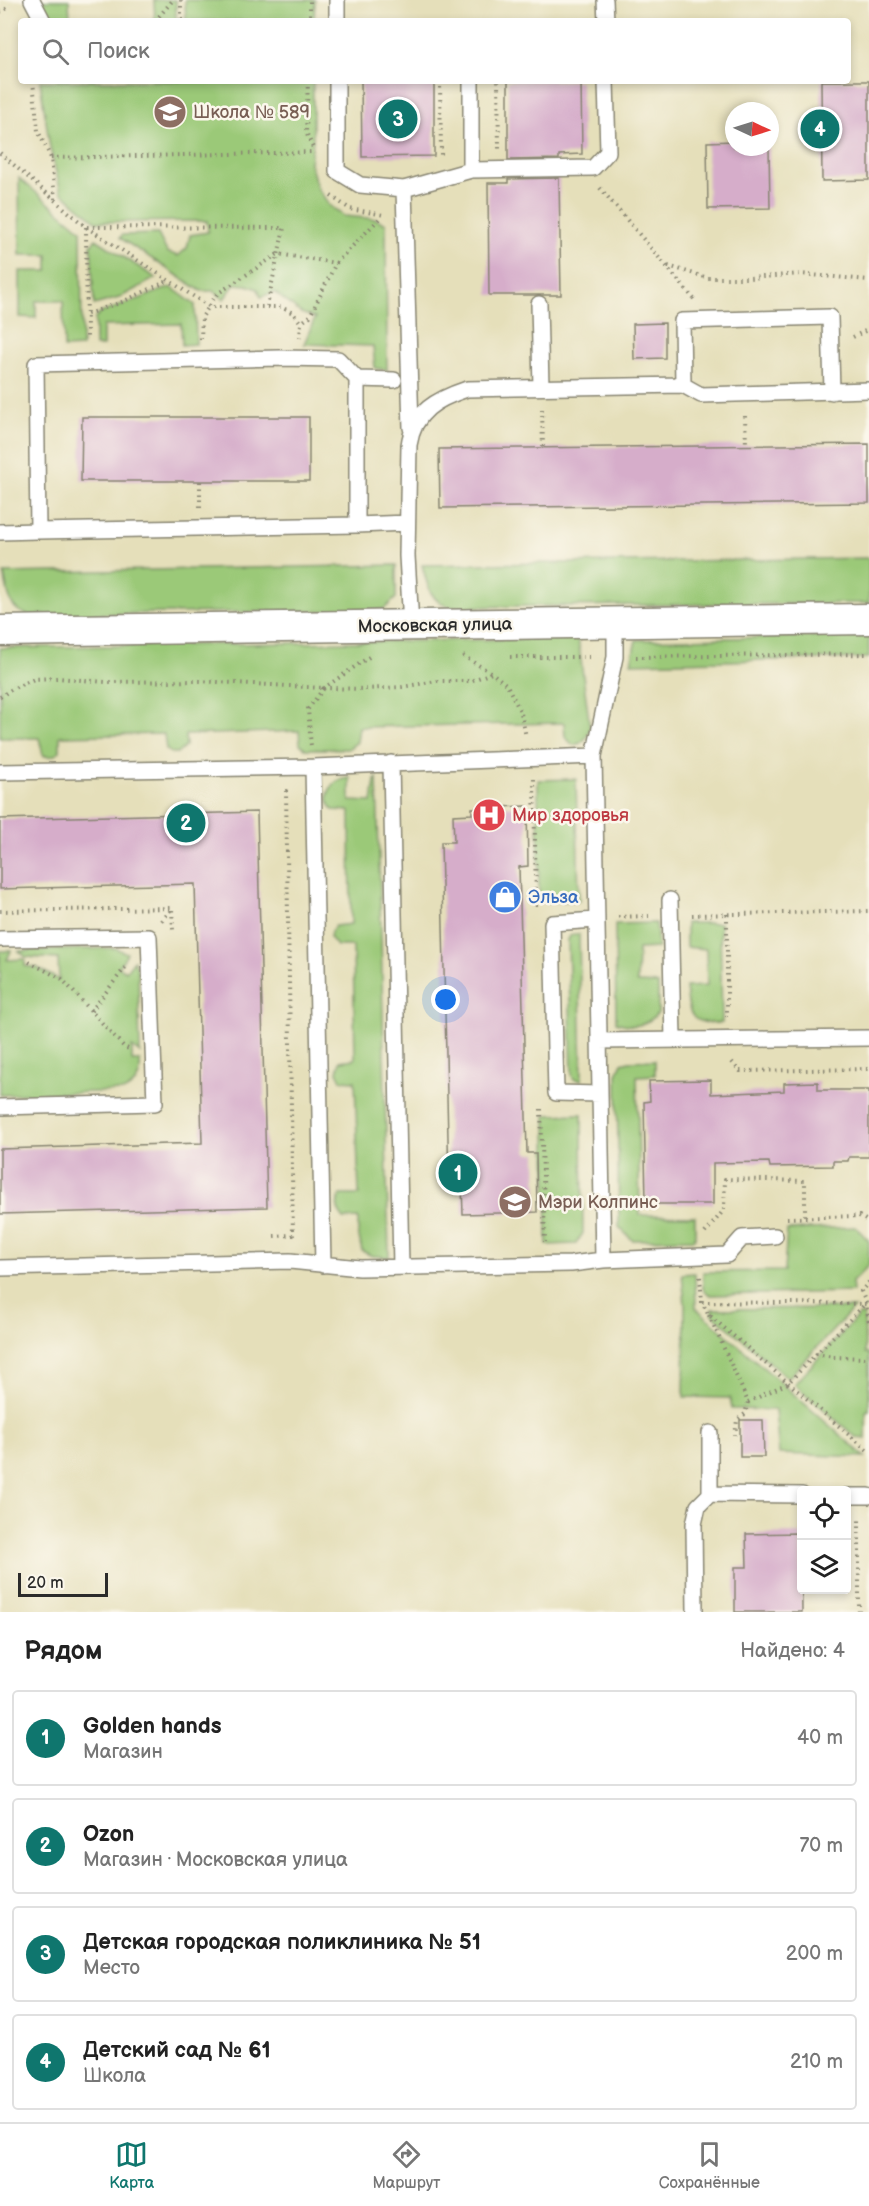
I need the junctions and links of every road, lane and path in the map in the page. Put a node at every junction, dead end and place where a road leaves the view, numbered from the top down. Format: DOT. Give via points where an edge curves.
graph roads {
  1 [pos="32,0"];
  2 [pos="173,0"];
  3 [pos="181,0"];
  4 [pos="310,0"];
  5 [pos="337,0"];
  6 [pos="605,0"];
  7 [pos="41,18"];
  8 [pos="158,18"];
  9 [pos="181,18"];
  10 [pos="310,18"];
  11 [pos="337,18"];
  12 [pos="606,18"];
  13 [pos="33,84"];
  14 [pos="308,84"];
  15 [pos="337,84"];
  16 [pos="440,84"];
  17 [pos="471,84"];
  18 [pos="498,84"];
  19 [pos="606,84"];
  20 [pos="315,152"];
  21 [pos="0,153"];
  22 [pos="51,158"];
  23 [pos="499,160"];
  24 [pos="316,162"];
  25 [pos="433,162"];
  26 [pos="583,168"];
  27 [pos="471,170"];
  28 [pos="404,189"];
  29 [pos="328,192"];
  30 [pos="55,200"];
  31 [pos="384,214"];
  32 [pos="389,222"];
  33 [pos="86,227"];
  34 [pos="278,254"];
  35 [pos="336,263"];
  36 [pos="667,266"];
  37 [pos="170,280"];
  38 [pos="869,280"];
  39 [pos="539,304"];
  40 [pos="210,306"];
  41 [pos="267,306"];
  42 [pos="87,314"];
  43 [pos="712,320"];
  44 [pos="301,323"];
  45 [pos="298,359"];
  46 [pos="88,363"];
  47 [pos="357,379"];
  48 [pos="394,380"];
  49 [pos="682,385"];
  50 [pos="541,387"];
  51 [pos="869,390"];
  52 [pos="832,392"];
  53 [pos="745,395"];
  54 [pos="531,411"];
  55 [pos="542,411"];
  56 [pos="554,411"];
  57 [pos="411,428"];
  58 [pos="746,445"];
  59 [pos="543,448"];
  60 [pos="200,481"];
  61 [pos="200,514"];
  62 [pos="407,523"];
  63 [pos="357,525"];
  64 [pos="38,531"];
  65 [pos="0,532"];
  66 [pos="869,619"];
  67 [pos="615,623"];
  68 [pos="411,625"];
  69 [pos="0,631"];
  70 [pos="324,688"];
  71 [pos="0,697"];
  72 [pos="594,756"];
  73 [pos="530,758"];
  74 [pos="391,763"];
  75 [pos="313,766"];
  76 [pos="0,772"];
  77 [pos="274,792"];
  78 [pos="669,900"];
  79 [pos="0,911"];
  80 [pos="727,914"];
  81 [pos="596,920"];
  82 [pos="4,939"];
  83 [pos="173,943"];
  84 [pos="869,1038"];
  85 [pos="728,1039"];
  86 [pos="673,1040"];
  87 [pos="599,1041"];
  88 [pos="154,1060"];
  89 [pos="869,1069"];
  90 [pos="600,1094"];
  91 [pos="0,1107"];
  92 [pos="805,1217"];
  93 [pos="869,1222"];
  94 [pos="270,1236"];
  95 [pos="775,1236"];
  96 [pos="698,1241"];
  97 [pos="603,1260"];
  98 [pos="323,1265"];
  99 [pos="401,1267"];
  100 [pos="0,1268"];
  101 [pos="700,1272"];
  102 [pos="869,1282"];
  103 [pos="702,1302"];
  104 [pos="867,1304"];
  105 [pos="708,1314"];
  106 [pos="869,1322"];
  107 [pos="816,1354"];
  108 [pos="869,1358"];
  109 [pos="788,1383"];
  110 [pos="710,1433"];
  111 [pos="869,1452"];
  112 [pos="710,1494"];
  113 [pos="797,1495"];
  114 [pos="851,1496"];
  115 [pos="867,1496"];
  116 [pos="695,1612"];
  117 [pos="859,1612"];
  1 -- 7 [label="lane"];
  2 -- 8 [label="path"];
  3 -- 9 [label="path"];
  4 -- 10 [label="path"];
  5 -- 11 [label="lane"];
  6 -- 12 [label="lane"];
  13 -- 22 [label="path" via="38,131"];
  14 -- 20 [label="path" via="306,132"];
  15 -- 28 [label="lane" via="337,171 360,185"];
  16 -- 25 [label="path" via="441,155"];
  17 -- 27 [label="lane"];
  18 -- 23 [label="path"];
  19 -- 26 [label="lane" via="608,152 593,168"];
  20 -- 22 [label="path"];
  20 -- 24 [label="path"];
  21 -- 30 [label="path"];
  22 -- 30 [label="path"];
  26 -- 27 [label="lane"];
  26 -- 36 [label="path"];
  27 -- 28 [label="lane"];
  28 -- 57 [label="lane"];
  29 -- 31 [label="path" via="350,209"];
  30 -- 33 [label="path"];
  31 -- 32 [label="path"];
  31 -- 35 [label="path"];
  33 -- 34 [label="path" via="284,228"];
  33 -- 37 [label="path"];
  33 -- 42 [label="path"];
  34 -- 35 [label="path"];
  34 -- 40 [label="path" via="217,294"];
  34 -- 41 [label="path"];
  35 -- 44 [label="path" via="310,316"];
  36 -- 38 [label="path" via="708,278 800,274"];
  36 -- 43 [label="path"];
  37 -- 40 [label="path"];
  37 -- 42 [label="path"];
  39 -- 50 [label="lane"];
  40 -- 41 [label="path"];
  41 -- 44 [label="path" via="293,313"];
  42 -- 46 [label="path"];
  43 -- 49 [label="lane" via="682,321"];
  43 -- 52 [label="lane" via="830,317"];
  44 -- 45 [label="path"];
  45 -- 46 [label="lane"];
  45 -- 47 [label="lane" via="338,359"];
  46 -- 64 [label="lane" via="36,364"];
  47 -- 48 [label="lane"];
  47 -- 63 [label="lane"];
  49 -- 50 [label="lane"];
  49 -- 53 [label="lane" via="701,395"];
  50 -- 55 [label="path"];
  50 -- 57 [label="lane" via="467,389 443,397"];
  51 -- 52 [label="lane"];
  52 -- 53 [label="lane"];
  53 -- 58 [label="path"];
  54 -- 55 [label="path"];
  55 -- 56 [label="path"];
  55 -- 59 [label="path"];
  57 -- 62 [label="lane"];
  60 -- 61 [label="path"];
  62 -- 63 [label="lane"];
  62 -- 68 [label="lane"];
  63 -- 64 [label="lane"];
  64 -- 65 [label="lane"];
  66 -- 67 [label="street, Московская улица"];
  67 -- 68 [label="street, Московская улица"];
  67 -- 72 [label="lane" via="615,657"];
  68 -- 69 [label="street, Московская улица"];
  68 -- 70 [label="path"];
  70 -- 71 [label="path" via="58,678 34,679"];
  70 -- 73 [label="path" via="366,689 470,681 492,672 507,685 521,712"];
  70 -- 75 [label="path" via="308,709"];
  72 -- 73 [label="lane"];
  72 -- 81 [label="lane"];
  73 -- 74 [label="lane"];
  74 -- 75 [label="lane"];
  74 -- 99 [label="lane"];
  75 -- 76 [label="lane"];
  75 -- 98 [label="lane"];
  77 -- 94 [label="path" via="286,792 293,1235"];
  78 -- 86 [label="lane"];
  79 -- 83 [label="path" via="172,908"];
  80 -- 85 [label="path"];
  81 -- 87 [label="lane"];
  81 -- 90 [label="lane" via="552,923 556,1093"];
  82 -- 88 [label="path" via="18,956 62,979 124,1047"];
  82 -- 88 [label="lane" via="149,937"];
  84 -- 85 [label="lane"];
  85 -- 86 [label="lane"];
  85 -- 89 [label="path" via="728,1056 740,1071"];
  86 -- 87 [label="lane"];
  87 -- 90 [label="lane"];
  88 -- 91 [label="lane" via="155,1103"];
  90 -- 97 [label="lane"];
  92 -- 93 [label="path" via="859,1216"];
  92 -- 95 [label="path" via="788,1217"];
  92 -- 96 [label="path" via="805,1181 725,1179 724,1210"];
  95 -- 97 [label="lane" via="742,1238 727,1255"];
  97 -- 99 [label="lane"];
  98 -- 99 [label="lane"];
  98 -- 100 [label="lane" via="290,1261"];
  101 -- 103 [label="path"];
  102 -- 104 [label="path" via="861,1291"];
  103 -- 104 [label="path"];
  103 -- 105 [label="path"];
  104 -- 106 [label="path"];
  104 -- 107 [label="path"];
  105 -- 109 [label="path"];
  105 -- 109 [label="path" via="748,1402"];
  107 -- 108 [label="path"];
  107 -- 109 [label="path"];
  109 -- 111 [label="path"];
  110 -- 112 [label="lane"];
  112 -- 113 [label="lane"];
  112 -- 116 [label="lane" via="698,1506 694,1524"];
  114 -- 115 [label="lane"];
  115 -- 117 [label="path" via="859,1513"];
}
